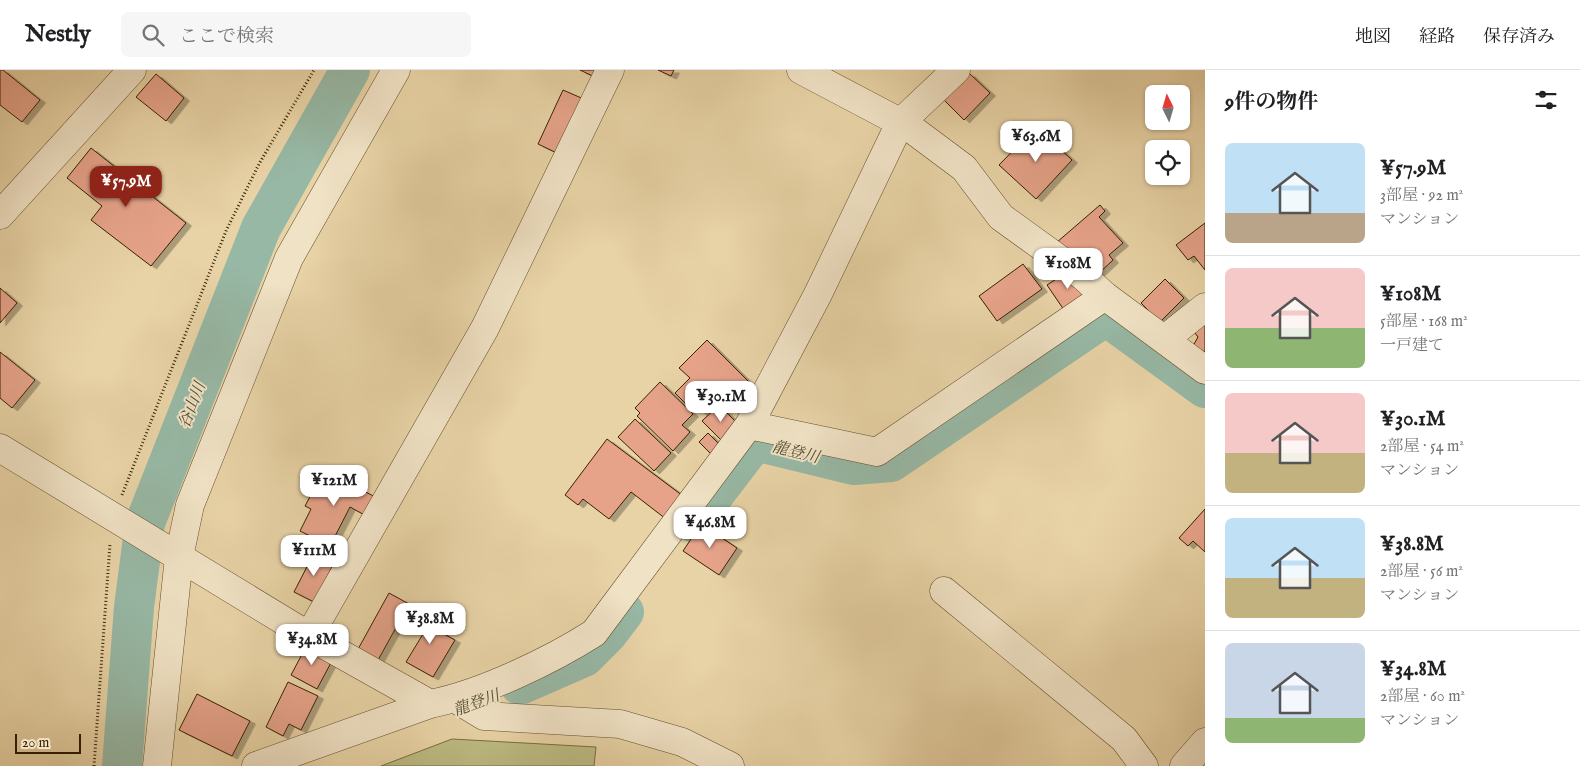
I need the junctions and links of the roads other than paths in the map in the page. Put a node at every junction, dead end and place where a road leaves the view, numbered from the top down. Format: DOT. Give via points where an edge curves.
graph roads {
  1 [pos="132,70"];
  2 [pos="396,70"];
  3 [pos="610,70"];
  4 [pos="801,70"];
  5 [pos="956,70"];
  6 [pos="900,123"];
  7 [pos="0,215"];
  8 [pos="1105,296"];
  9 [pos="1205,307"];
  10 [pos="1165,339"];
  11 [pos="1205,370"];
  12 [pos="749,425"];
  13 [pos="0,448"];
  14 [pos="171,552"];
  15 [pos="944,591"];
  16 [pos="309,636"];
  17 [pos="443,701"];
  18 [pos="1205,742"];
  19 [pos="157,766"];
  20 [pos="256,766"];
  21 [pos="730,766"];
  22 [pos="1144,766"];
  23 [pos="1184,766"];
  1 -- 7 [label="street"];
  2 -- 14 [label="street" via="289,258"];
  3 -- 16 [label="street" via="485,328"];
  4 -- 6 [label="street"];
  5 -- 6 [label="street"];
  6 -- 8 [label="street" via="964,168 1001,217"];
  6 -- 12 [label="street" via="818,294"];
  8 -- 10 [label="street"];
  8 -- 12 [label="street" via="876,452"];
  9 -- 10 [label="street"];
  10 -- 11 [label="street"];
  12 -- 17 [label="street" via="594,633 564,653"];
  13 -- 14 [label="street"];
  14 -- 16 [label="street"];
  14 -- 19 [label="street"];
  15 -- 22 [label="street" via="1124,739"];
  16 -- 17 [label="street"];
  17 -- 20 [label="street"];
  17 -- 21 [label="street" via="484,716 620,724 682,742"];
  18 -- 23 [label="street"];
}
